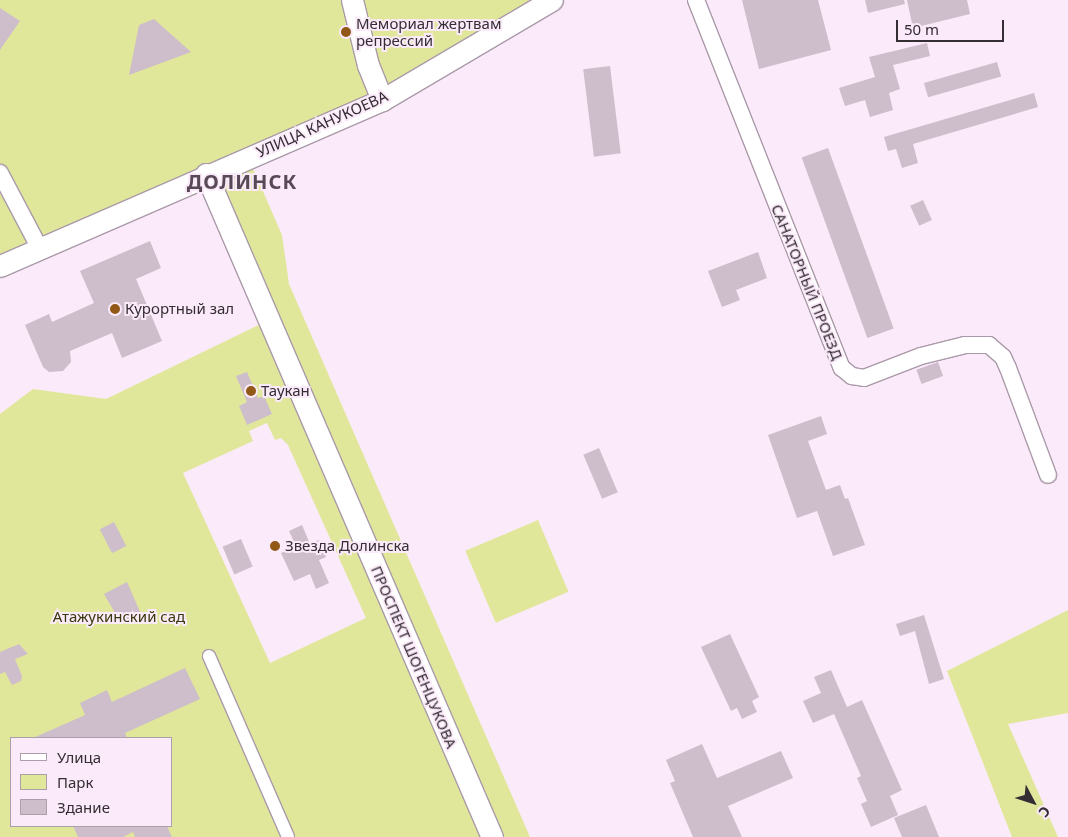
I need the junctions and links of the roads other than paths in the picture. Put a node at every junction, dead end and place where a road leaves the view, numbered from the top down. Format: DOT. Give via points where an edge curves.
graph roads {
  1 [pos="352,0"];
  2 [pos="552,0"];
  3 [pos="696,0"];
  4 [pos="382,100"];
  5 [pos="0,173"];
  6 [pos="206,174"];
  7 [pos="40,249"];
  8 [pos="0,266"];
  9 [pos="1048,475"];
  10 [pos="209,656"];
  11 [pos="288,837"];
  12 [pos="492,837"];
  1 -- 4 [label="street" via="368,65"];
  2 -- 4 [label="street, УЛИЦА КАНУКОЕВА"];
  3 -- 9 [label="street, САНАТОРНЫЙ ПРОЕЗД" via="842,368 852,376 864,378 921,356 965,345 989,345 1003,357"];
  4 -- 6 [label="street, УЛИЦА КАНУКОЕВА"];
  5 -- 7 [label="street"];
  6 -- 7 [label="street, УЛИЦА КАНУКОЕВА"];
  6 -- 12 [label="street, ПРОСПЕКТ ШОГЕНЦУКОВА"];
  7 -- 8 [label="street, УЛИЦА КАНУКОЕВА"];
  10 -- 11 [label="street"];
}
